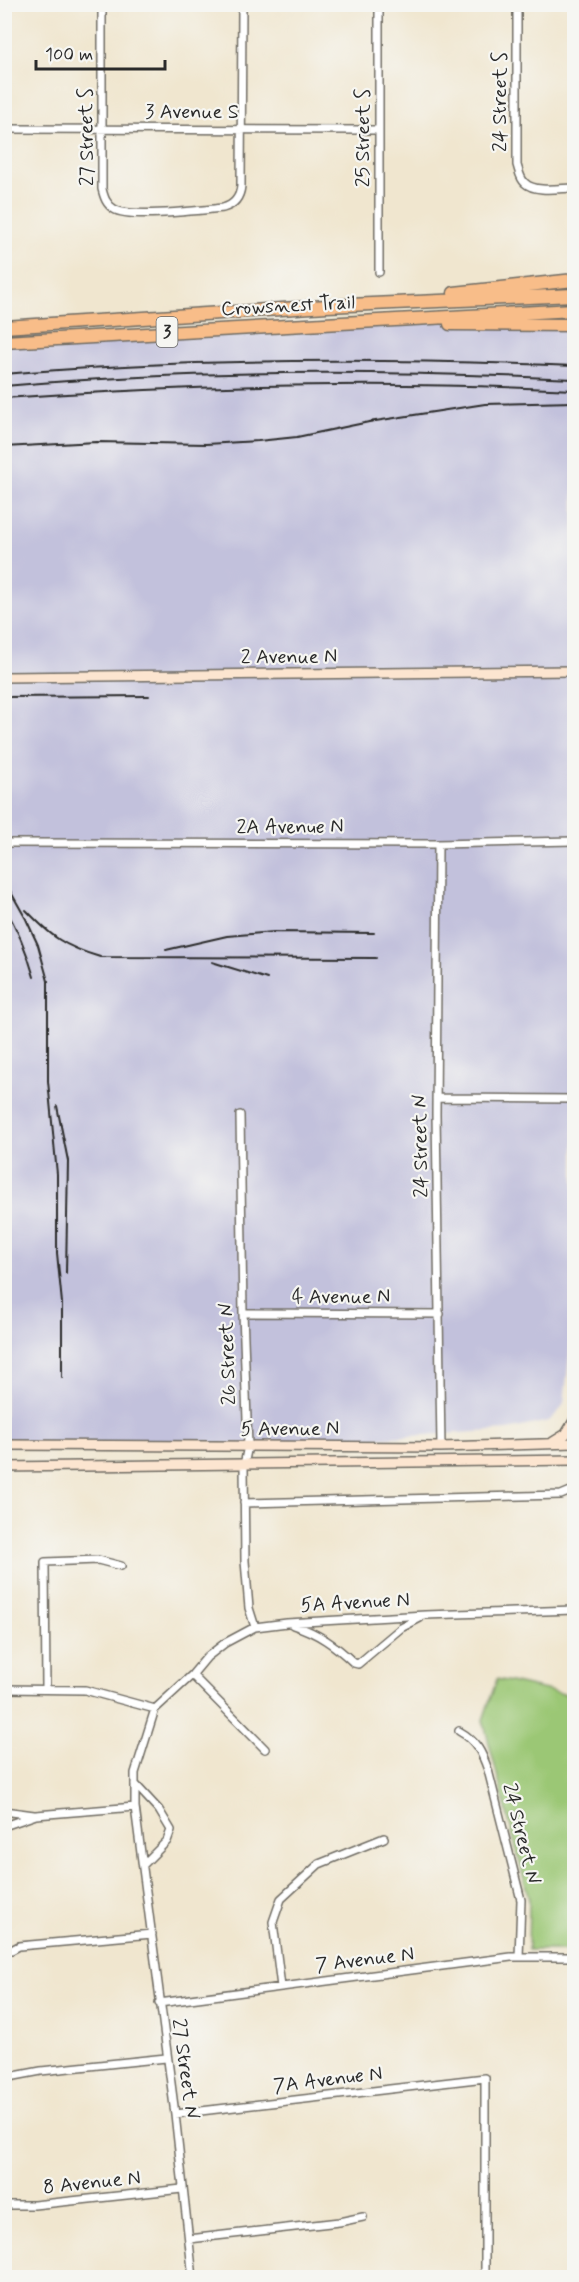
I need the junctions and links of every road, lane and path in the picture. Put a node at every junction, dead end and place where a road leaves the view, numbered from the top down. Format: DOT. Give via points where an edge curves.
graph roads {
  1 [pos="102,4"];
  2 [pos="242,4"];
  3 [pos="379,4"];
  4 [pos="517,4"];
  5 [pos="4,129"];
  6 [pos="102,129"];
  7 [pos="242,129"];
  8 [pos="379,130"];
  9 [pos="574,188"];
  10 [pos="379,272"];
  11 [pos="574,280"];
  12 [pos="574,295"];
  13 [pos="327,306"];
  14 [pos="574,310"];
  15 [pos="4,320"];
  16 [pos="32,324"];
  17 [pos="329,324"];
  18 [pos="574,325"];
  19 [pos="4,327"];
  20 [pos="4,342"];
  21 [pos="574,671"];
  22 [pos="4,677"];
  23 [pos="574,841"];
  24 [pos="4,843"];
  25 [pos="438,844"];
  26 [pos="436,1098"];
  27 [pos="574,1099"];
  28 [pos="240,1115"];
  29 [pos="243,1313"];
  30 [pos="440,1314"];
  31 [pos="574,1421"];
  32 [pos="574,1443"];
  33 [pos="548,1444"];
  34 [pos="4,1445"];
  35 [pos="248,1446"];
  36 [pos="441,1447"];
  37 [pos="574,1460"];
  38 [pos="244,1465"];
  39 [pos="7,1468"];
  40 [pos="574,1488"];
  41 [pos="244,1503"];
  42 [pos="121,1566"];
  43 [pos="574,1610"];
  44 [pos="425,1616"];
  45 [pos="287,1623"];
  46 [pos="255,1627"];
  47 [pos="192,1676"];
  48 [pos="4,1689"];
  49 [pos="46,1689"];
  50 [pos="155,1709"];
  51 [pos="459,1731"];
  52 [pos="265,1749"];
  53 [pos="135,1784"];
  54 [pos="135,1807"];
  55 [pos="4,1811"];
  56 [pos="36,1815"];
  57 [pos="4,1826"];
  58 [pos="384,1838"];
  59 [pos="143,1866"];
  60 [pos="152,1934"];
  61 [pos="4,1954"];
  62 [pos="519,1957"];
  63 [pos="574,1957"];
  64 [pos="281,1987"];
  65 [pos="159,2003"];
  66 [pos="166,2058"];
  67 [pos="4,2078"];
  68 [pos="175,2114"];
  69 [pos="182,2189"];
  70 [pos="4,2205"];
  71 [pos="363,2217"];
  72 [pos="189,2239"];
  73 [pos="193,2277"];
  74 [pos="485,2277"];
  1 -- 6 [label="street, 27 Street S"];
  2 -- 7 [label="street"];
  3 -- 8 [label="street, 25 Street S"];
  4 -- 9 [label="street, 24 Street S" via="520,175 532,187"];
  5 -- 6 [label="street, 3 Avenue S"];
  6 -- 7 [label="street, 3 Avenue S"];
  6 -- 7 [label="street, 27 Street S" via="102,189 107,203 126,213 223,208 237,198 241,186"];
  7 -- 8 [label="street, 3 Avenue S"];
  8 -- 10 [label="street, 25 Street S"];
  11 -- 13 [label="highway"];
  12 -- 13 [label="highway, Crowsnest Trail / 3"];
  13 -- 16 [label="highway, Crowsnest Trail / 3"];
  14 -- 17 [label="highway, Crowsnest Trail / 3"];
  15 -- 16 [label="highway"];
  16 -- 19 [label="highway, Crowsnest Trail / 3"];
  17 -- 18 [label="highway"];
  17 -- 20 [label="highway, Crowsnest Trail / 3"];
  21 -- 22 [label="main road, 2 Avenue N"];
  23 -- 25 [label="street, 2A Avenue N"];
  24 -- 25 [label="street, 2A Avenue N"];
  25 -- 26 [label="street, 24 Street N"];
  26 -- 27 [label="street"];
  26 -- 30 [label="street, 24 Street N"];
  28 -- 29 [label="street, 26 Street N"];
  29 -- 30 [label="street, 4 Avenue N"];
  29 -- 35 [label="street, 26 Street N"];
  30 -- 36 [label="street, 24 Street N"];
  31 -- 33 [label="main road" via="567,1434"];
  32 -- 33 [label="main road, 5 Avenue N"];
  33 -- 36 [label="main road, 5 Avenue N"];
  34 -- 35 [label="main road, 5 Avenue N"];
  35 -- 36 [label="main road, 5 Avenue N"];
  35 -- 38 [label="street, 26 Street N"];
  37 -- 38 [label="main road, 5 Avenue N"];
  38 -- 39 [label="main road, 5 Avenue N"];
  38 -- 41 [label="street, 26 Street N"];
  40 -- 41 [label="street" via="561,1495"];
  41 -- 46 [label="street, 26 Street N" via="249,1608"];
  42 -- 49 [label="street" via="98,1560 45,1562"];
  43 -- 44 [label="street, 5A Avenue N"];
  44 -- 45 [label="street, 5A Avenue N"];
  44 -- 45 [label="street, 5A Avenue N" via="401,1628 358,1664 314,1631"];
  45 -- 46 [label="street, 5A Avenue N"];
  46 -- 47 [label="street, 5A Avenue N" via="207,1657"];
  47 -- 50 [label="street, 5A Avenue N"];
  47 -- 52 [label="street"];
  48 -- 49 [label="street"];
  49 -- 50 [label="street" via="85,1690"];
  50 -- 53 [label="street, 27 Street N"];
  51 -- 62 [label="street, 24 Street N" via="482,1751 488,1770 521,1900"];
  53 -- 54 [label="street, 27 Street N"];
  53 -- 59 [label="street" via="171,1830 167,1841"];
  54 -- 56 [label="street"];
  54 -- 59 [label="street, 27 Street N"];
  55 -- 56 [label="street"];
  56 -- 57 [label="street"];
  58 -- 64 [label="street" via="319,1864 281,1899 273,1922"];
  59 -- 60 [label="street, 27 Street N"];
  60 -- 61 [label="street" via="19,1946"];
  60 -- 65 [label="street, 27 Street N"];
  62 -- 63 [label="street, 7 Avenue N"];
  62 -- 64 [label="street, 7 Avenue N"];
  64 -- 65 [label="street, 7 Avenue N"];
  65 -- 66 [label="street, 27 Street N"];
  66 -- 67 [label="street"];
  66 -- 68 [label="street, 27 Street N"];
  68 -- 69 [label="street, 27 Street N"];
  68 -- 74 [label="street, 7A Avenue N" via="485,2078"];
  69 -- 70 [label="street, 8 Avenue N"];
  69 -- 72 [label="street, 27 Street N"];
  71 -- 72 [label="street"];
  72 -- 73 [label="street, 27 Street N"];
}
